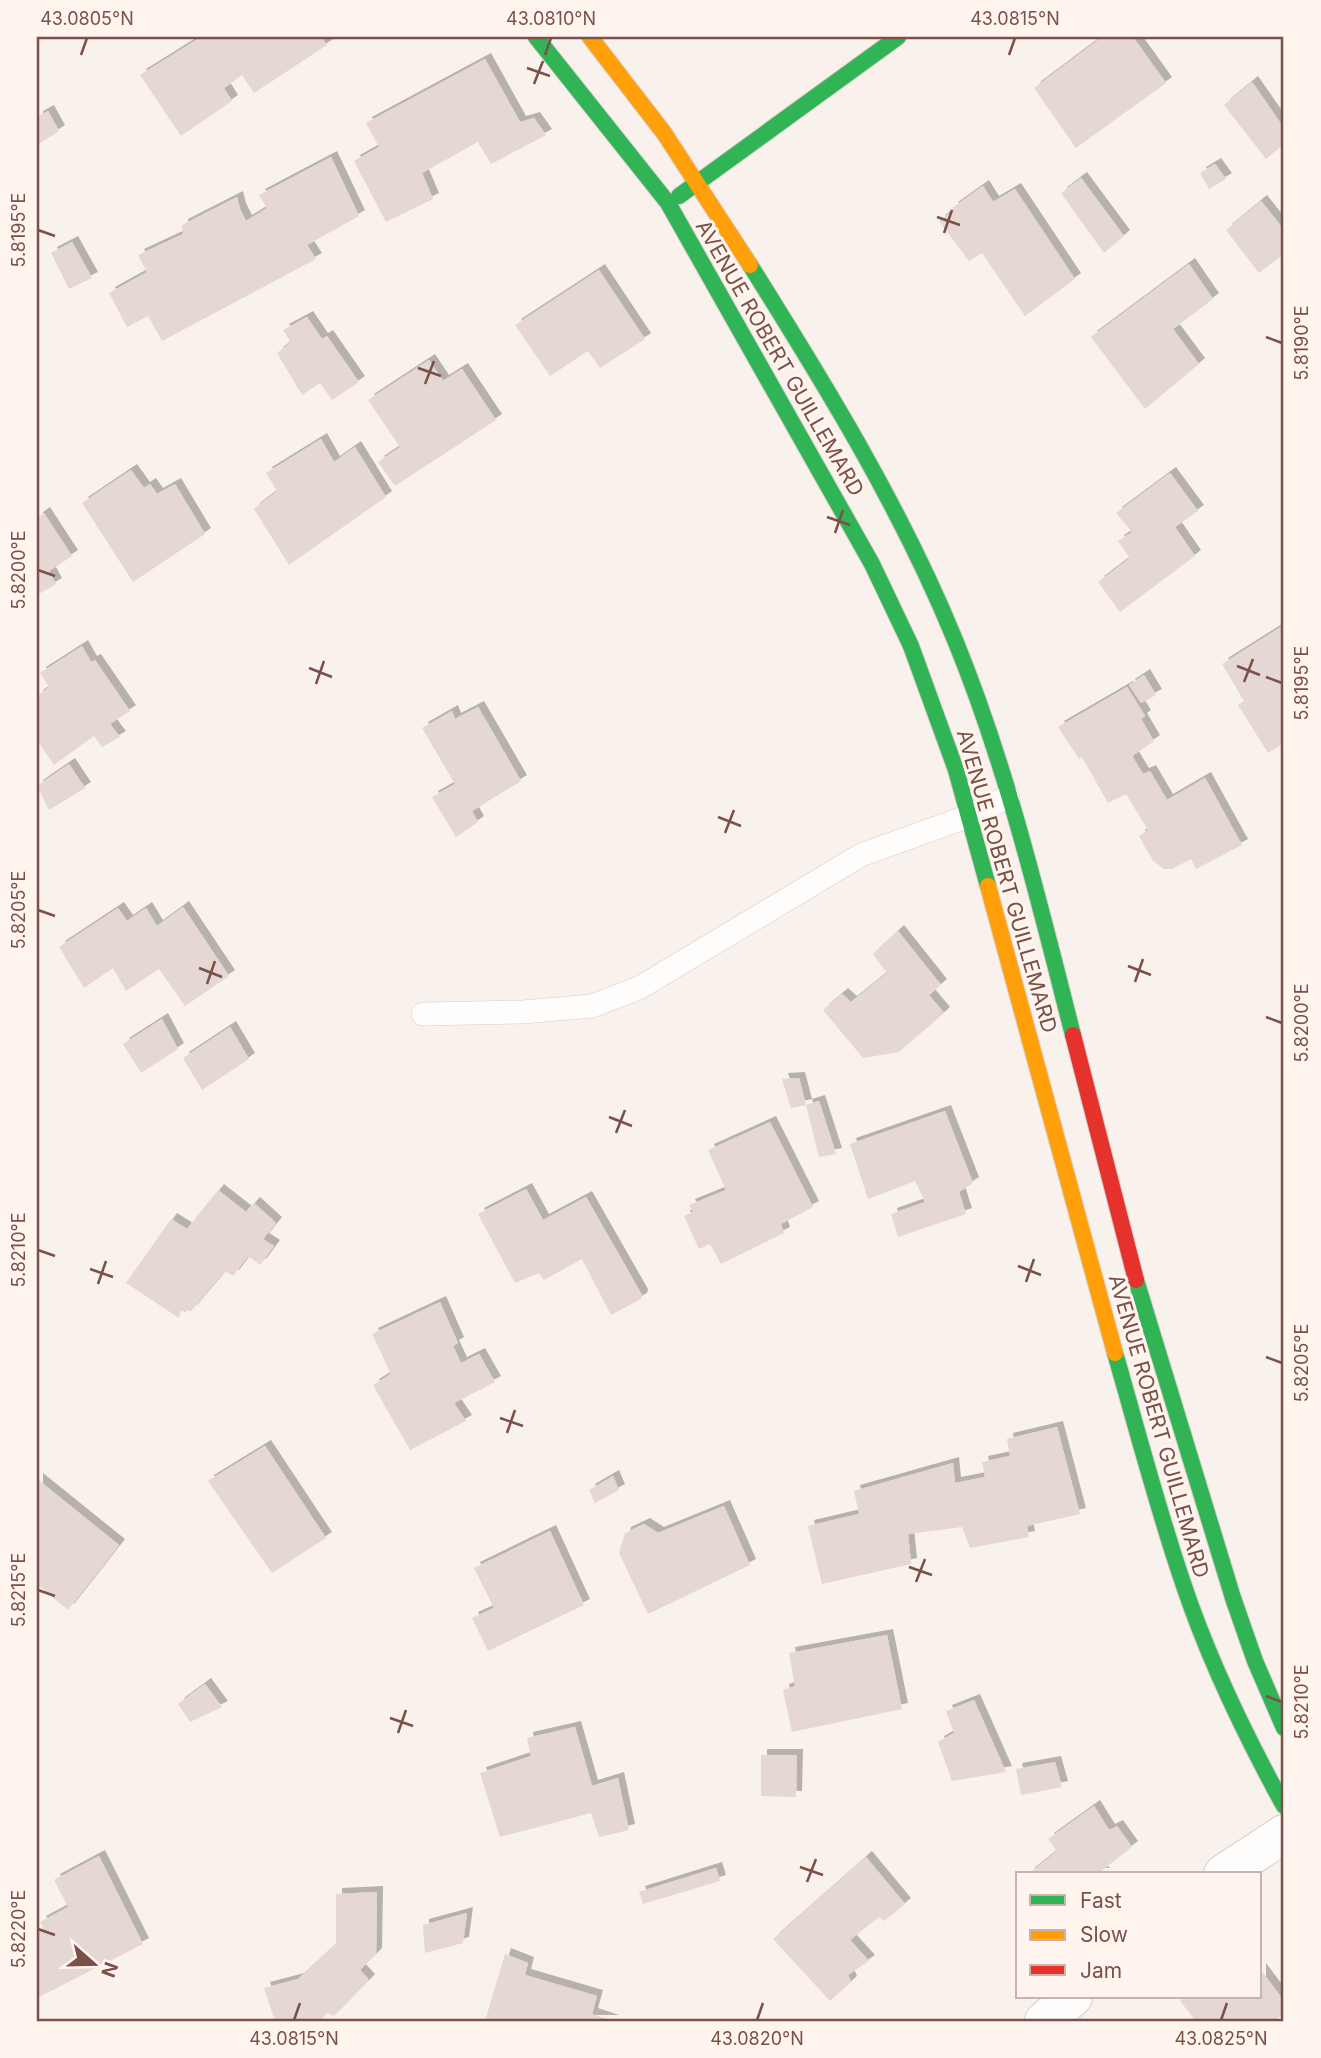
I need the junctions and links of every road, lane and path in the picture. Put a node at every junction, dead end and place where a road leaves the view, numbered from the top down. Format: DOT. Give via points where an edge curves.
graph roads {
  1 [pos="536,37"];
  2 [pos="590,37"];
  3 [pos="898,37"];
  4 [pos="700,182"];
  5 [pos="668,204"];
  6 [pos="1008,797"];
  7 [pos="969,816"];
  8 [pos="423,1014"];
  9 [pos="1284,1728"];
  10 [pos="1284,1806"];
  11 [pos="1284,1834"];
  12 [pos="1226,1872"];
  13 [pos="1072,1998"];
  14 [pos="1044,2021"];
  1 -- 5 [label="main road, AVENUE ROBERT GUILLEMARD"];
  2 -- 4 [label="main road, AVENUE ROBERT GUILLEMARD"];
  3 -- 4 [label="main road"];
  4 -- 5 [label="main road"];
  4 -- 6 [label="main road, AVENUE ROBERT GUILLEMARD" via="853,432 917,554 951,627"];
  5 -- 7 [label="main road, AVENUE ROBERT GUILLEMARD" via="872,564 911,646"];
  6 -- 7 [label="lane"];
  6 -- 9 [label="main road, AVENUE ROBERT GUILLEMARD" via="1132,1265 1225,1574 1252,1656"];
  7 -- 8 [label="lane" via="861,855 639,988 592,1006"];
  7 -- 10 [label="main road, AVENUE ROBERT GUILLEMARD" via="1092,1275 1183,1584 1219,1676"];
  11 -- 12 [label="street"];
  13 -- 14 [label="street"];
}
